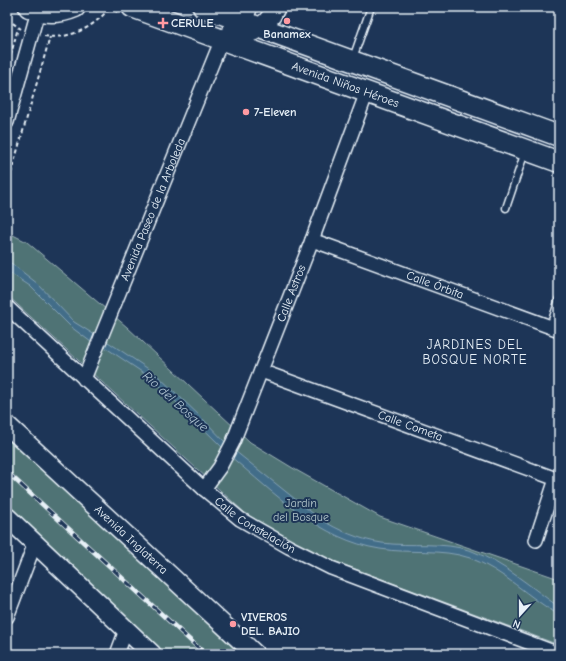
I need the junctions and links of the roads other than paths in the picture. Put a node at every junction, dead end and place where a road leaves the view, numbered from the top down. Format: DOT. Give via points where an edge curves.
graph roads {
  1 [pos="75,7"];
  2 [pos="132,7"];
  3 [pos="203,7"];
  4 [pos="276,7"];
  5 [pos="371,7"];
  6 [pos="33,9"];
  7 [pos="250,19"];
  8 [pos="222,40"];
  9 [pos="352,61"];
  10 [pos="367,92"];
  11 [pos="7,122"];
  12 [pos="559,136"];
  13 [pos="526,150"];
  14 [pos="559,162"];
  15 [pos="506,208"];
  16 [pos="312,240"];
  17 [pos="559,299"];
  18 [pos="7,307"];
  19 [pos="554,328"];
  20 [pos="261,372"];
  21 [pos="84,379"];
  22 [pos="7,425"];
  23 [pos="558,479"];
  24 [pos="204,489"];
  25 [pos="7,517"];
  26 [pos="536,540"];
  27 [pos="35,543"];
  28 [pos="7,617"];
  29 [pos="126,630"];
  30 [pos="117,654"];
  31 [pos="152,654"];
  32 [pos="255,654"];
  33 [pos="559,654"];
  1 -- 6 [label="main road" via="51,13"];
  2 -- 8 [label="main road, Avenida Niños Héroes"];
  3 -- 7 [label="main road, Avenida Niños Héroes"];
  4 -- 7 [label="street, Avenida Paseo de la Arboleda" via="272,15"];
  5 -- 9 [label="lane"];
  6 -- 11 [label="street"];
  7 -- 8 [label="street, Avenida Paseo de la Arboleda"];
  7 -- 9 [label="main road, Avenida Niños Héroes"];
  8 -- 10 [label="main road, Avenida Niños Héroes"];
  8 -- 21 [label="street, Avenida Paseo de la Arboleda"];
  9 -- 12 [label="main road, Avenida Niños Héroes"];
  10 -- 13 [label="main road, Avenida Niños Héroes"];
  10 -- 16 [label="street, Calle Astros"];
  13 -- 14 [label="main road, Avenida Niños Héroes"];
  13 -- 15 [label="lane"];
  16 -- 19 [label="street, Calle Órbita"];
  16 -- 20 [label="street, Calle Astros"];
  17 -- 19 [label="lane"];
  18 -- 21 [label="street, Calle Constelación"];
  20 -- 23 [label="street, Calle Cometa"];
  20 -- 24 [label="street, Calle Astros" via="233,442 220,467"];
  21 -- 24 [label="street, Calle Constelación"];
  22 -- 32 [label="street, Avenida Inglaterra"];
  23 -- 26 [label="street"];
  24 -- 33 [label="street, Calle Constelación" via="240,519 325,565"];
  25 -- 27 [label="street"];
  27 -- 28 [label="street"];
  27 -- 29 [label="street"];
  29 -- 30 [label="street"];
  29 -- 31 [label="street"];
}
